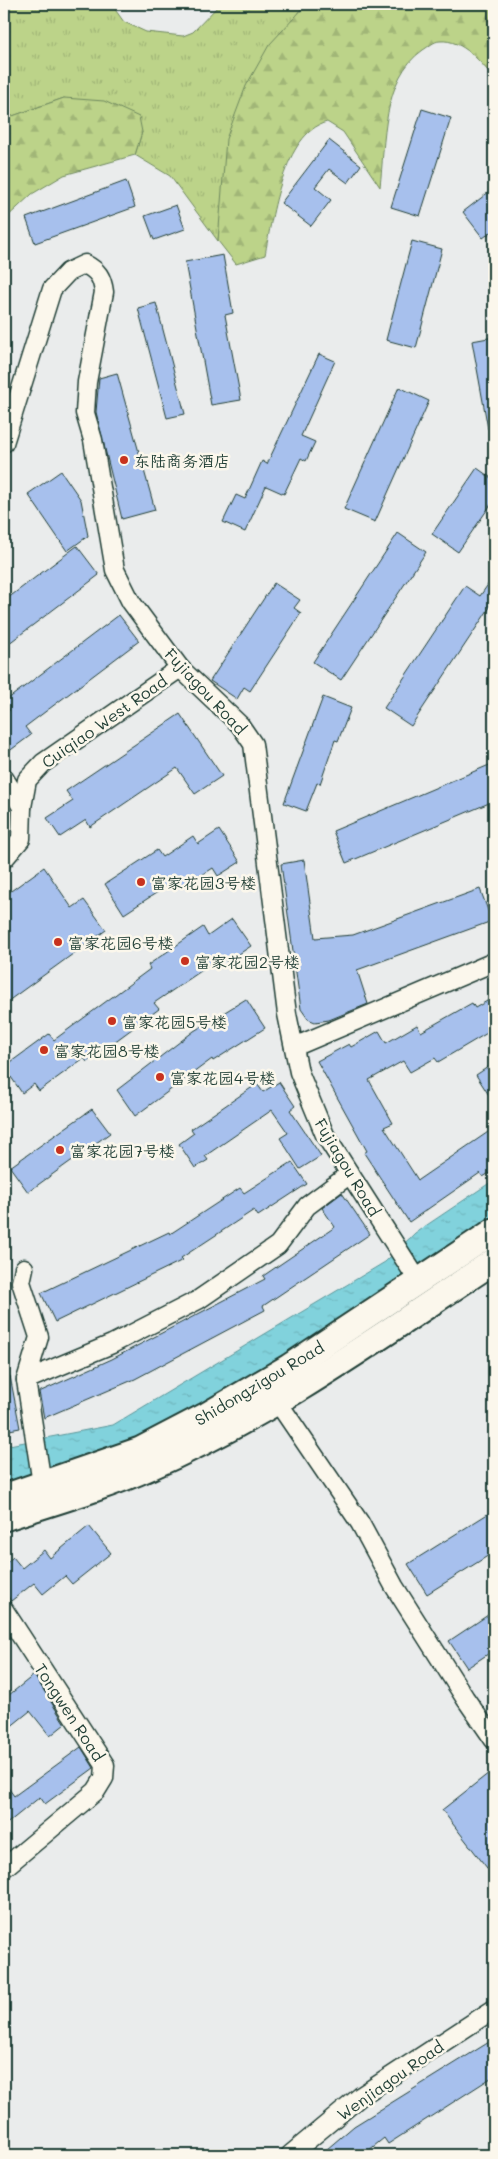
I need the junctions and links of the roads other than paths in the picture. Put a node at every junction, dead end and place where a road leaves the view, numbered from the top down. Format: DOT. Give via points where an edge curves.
graph roads {
  1 [pos="4,443"];
  2 [pos="180,668"];
  3 [pos="4,778"];
  4 [pos="22,807"];
  5 [pos="4,859"];
  6 [pos="494,962"];
  7 [pos="294,1047"];
  8 [pos="350,1174"];
  9 [pos="494,1231"];
  10 [pos="494,1261"];
  11 [pos="24,1268"];
  12 [pos="417,1280"];
  13 [pos="26,1380"];
  14 [pos="277,1401"];
  15 [pos="41,1480"];
  16 [pos="4,1497"];
  17 [pos="4,1518"];
  18 [pos="4,1610"];
  19 [pos="494,1740"];
  20 [pos="4,1868"];
  21 [pos="494,2009"];
  22 [pos="290,2155"];
  1 -- 2 [label="street, Fujiagou Road" via="52,289 68,272 84,264 96,270 104,292 87,382 85,413 93,440 115,570 131,602"];
  2 -- 4 [label="street, Cuiqiao West Road" via="43,763 27,780"];
  2 -- 7 [label="street, Fujiagou Road" via="240,724 253,744 287,1014"];
  3 -- 4 [label="street"];
  4 -- 5 [label="street, Cuiqiao West Road" via="21,839"];
  6 -- 7 [label="street"];
  7 -- 8 [label="street, Fujiagou Road" via="299,1072 325,1135"];
  8 -- 12 [label="street, Fujiagou Road"];
  8 -- 13 [label="street" via="307,1206 278,1245 198,1300 112,1344"];
  9 -- 12 [label="main road, Shidongzigou Road"];
  10 -- 14 [label="main road, Shidongzigou Road"];
  11 -- 13 [label="street" via="21,1282 39,1337"];
  12 -- 15 [label="main road, Shidongzigou Road" via="289,1367 207,1415 140,1450"];
  13 -- 15 [label="street"];
  14 -- 17 [label="main road, Shidongzigou Road" via="151,1467"];
  14 -- 19 [label="street" via="360,1523 394,1586"];
  15 -- 16 [label="main road, Shidongzigou Road"];
  18 -- 20 [label="street, Tongwen Road" via="104,1765 104,1778 96,1791"];
  21 -- 22 [label="street, Wenjiagou Road" via="361,2096"];
}
